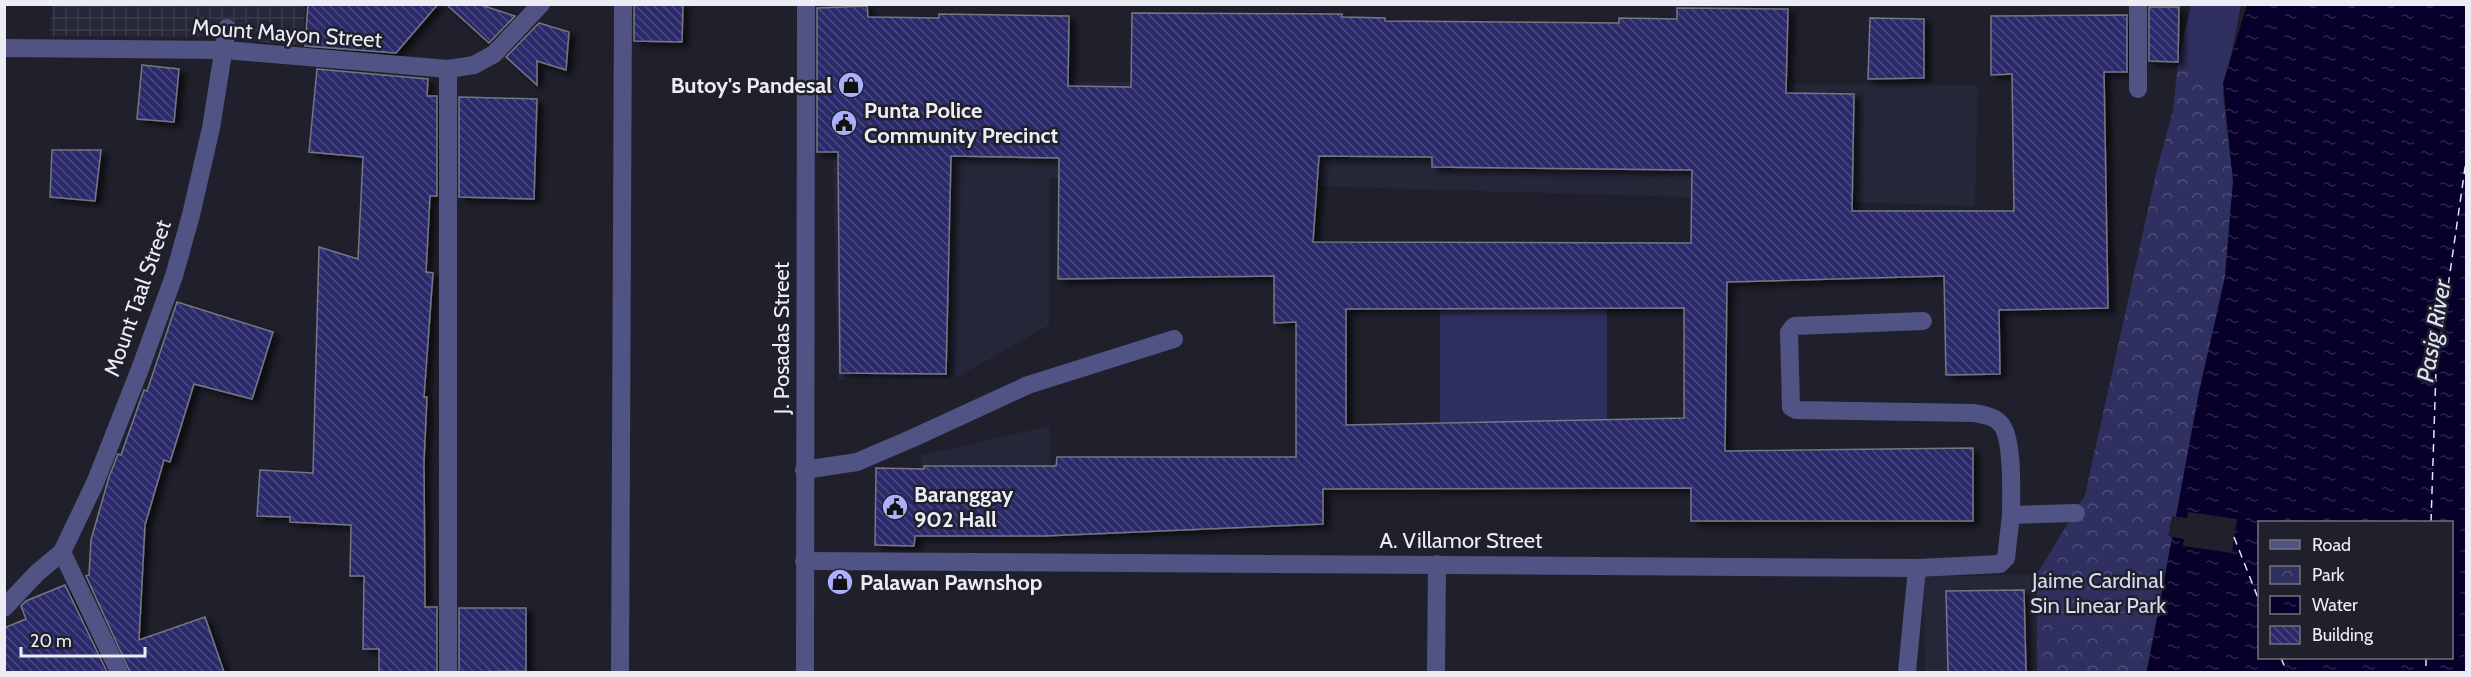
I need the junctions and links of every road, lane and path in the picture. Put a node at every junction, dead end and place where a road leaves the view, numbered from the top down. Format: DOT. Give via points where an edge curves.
graph roads {
  1 [pos="541,4"];
  2 [pos="622,4"];
  3 [pos="806,4"];
  4 [pos="2138,4"];
  5 [pos="227,28"];
  6 [pos="4,48"];
  7 [pos="225,50"];
  8 [pos="448,69"];
  9 [pos="2139,89"];
  10 [pos="1923,321"];
  11 [pos="1174,339"];
  12 [pos="804,470"];
  13 [pos="2076,513"];
  14 [pos="2011,515"];
  15 [pos="62,552"];
  16 [pos="804,561"];
  17 [pos="1437,564"];
  18 [pos="1917,568"];
  19 [pos="4,608"];
  20 [pos="119,672"];
  21 [pos="448,672"];
  22 [pos="620,672"];
  23 [pos="805,672"];
  24 [pos="1436,672"];
  25 [pos="1907,672"];
  1 -- 8 [label="street, Mount Mayon Street" via="494,54 474,65"];
  2 -- 22 [label="street"];
  3 -- 12 [label="street, J. Posadas Street"];
  4 -- 9 [label="street"];
  5 -- 7 [label="street, Mount Taal Street"];
  6 -- 7 [label="street, Mount Mayon Street"];
  7 -- 8 [label="street, Mount Mayon Street"];
  7 -- 15 [label="street, Mount Taal Street" via="211,128 174,276 95,483"];
  8 -- 21 [label="street"];
  10 -- 14 [label="street, A. Villamor Street" via="1794,326 1789,332 1791,407 1989,416 2002,425 2010,451"];
  11 -- 12 [label="street" via="1028,385 857,462"];
  12 -- 16 [label="street, J. Posadas Street"];
  13 -- 14 [label="street"];
  14 -- 18 [label="street, A. Villamor Street" via="2006,558 2000,564"];
  15 -- 19 [label="street"];
  15 -- 20 [label="street"];
  16 -- 17 [label="street, A. Villamor Street"];
  16 -- 23 [label="street, J. Posadas Street"];
  17 -- 18 [label="street, A. Villamor Street"];
  17 -- 24 [label="street"];
  18 -- 25 [label="street"];
}
